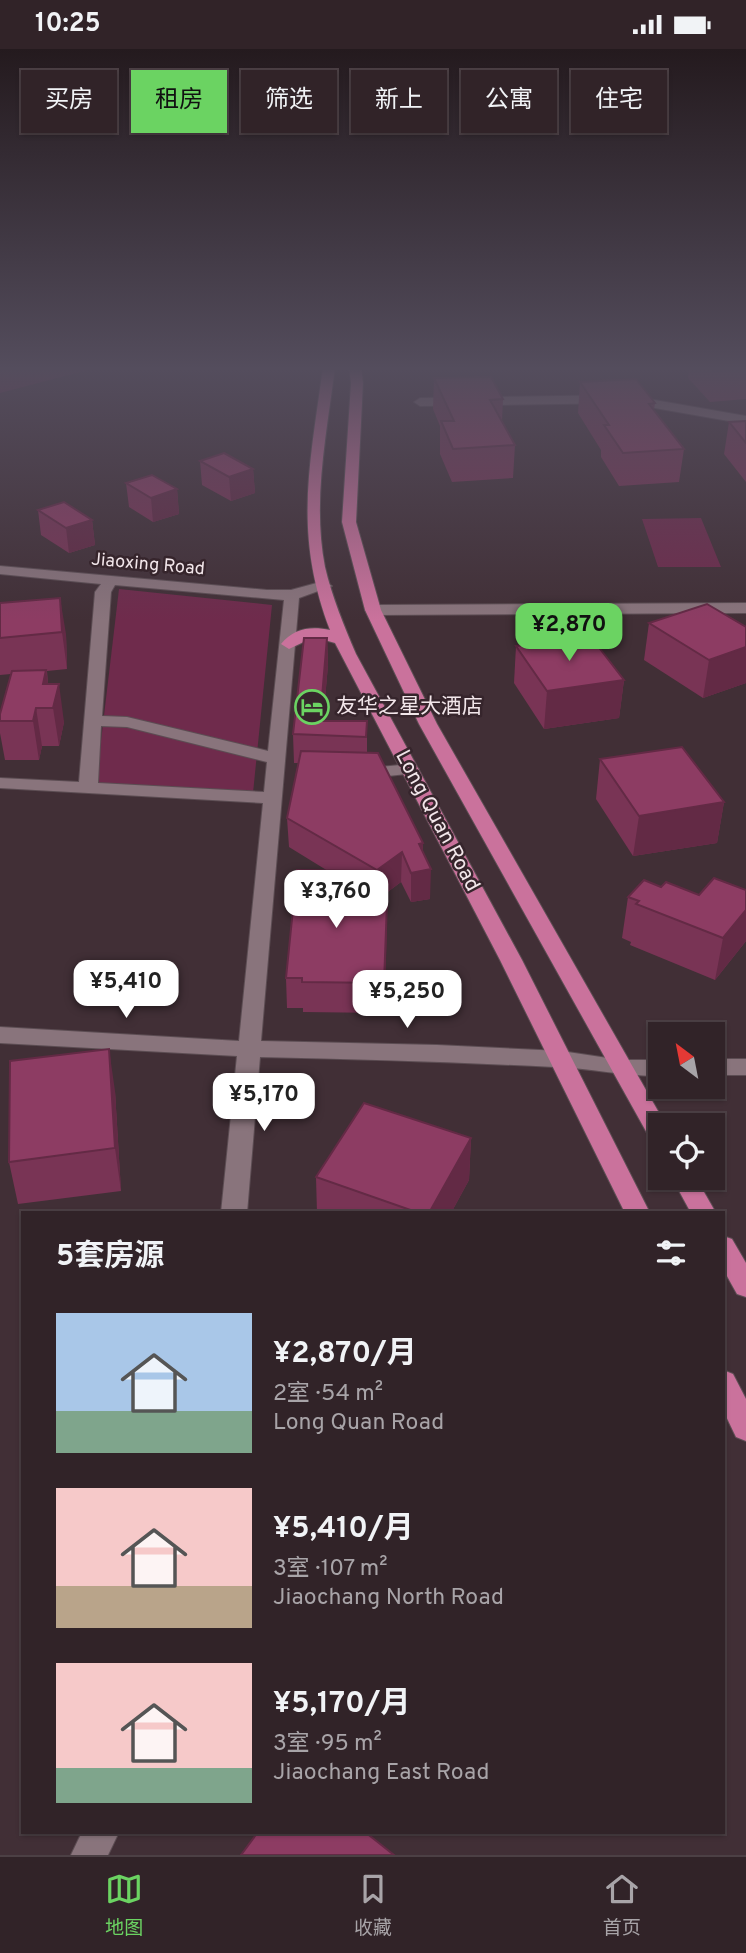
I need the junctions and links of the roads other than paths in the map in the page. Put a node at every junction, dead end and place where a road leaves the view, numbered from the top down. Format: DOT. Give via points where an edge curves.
graph roads {
  1 [pos="318,451"];
  2 [pos="353,451"];
  3 [pos="0,570"];
  4 [pos="111,580"];
  5 [pos="324,586"];
  6 [pos="292,595"];
  7 [pos="746,608"];
  8 [pos="373,610"];
  9 [pos="342,639"];
  10 [pos="289,644"];
  11 [pos="94,721"];
  12 [pos="275,764"];
  13 [pos="410,769"];
  14 [pos="301,771"];
  15 [pos="340,773"];
  16 [pos="0,783"];
  17 [pos="88,788"];
  18 [pos="272,798"];
  19 [pos="0,1035"];
  20 [pos="251,1049"];
  21 [pos="561,1059"];
  22 [pos="725,1067"];
  23 [pos="746,1067"];
  24 [pos="621,1068"];
  25 [pos="648,1068"];
  26 [pos="648,1115"];
  27 [pos="691,1190"];
  28 [pos="234,1211"];
  29 [pos="637,1211"];
  30 [pos="703,1211"];
  31 [pos="725,1249"];
  32 [pos="746,1286"];
  33 [pos="725,1386"];
  34 [pos="746,1428"];
  35 [pos="100,1834"];
  36 [pos="89,1855"];
  1 -- 5 [label="main road, Long Quan Road" via="316,557"];
  2 -- 8 [label="main road, Long Quan Road" via="349,522"];
  3 -- 4 [label="street, Jiaoxing Road"];
  4 -- 6 [label="street, Jiaoxing Road"];
  4 -- 11 [label="street" via="103,592"];
  5 -- 6 [label="street"];
  5 -- 9 [label="main road, Long Quan Road"];
  6 -- 10 [label="street"];
  7 -- 8 [label="street"];
  8 -- 24 [label="main road, Long Quan Road" via="428,724"];
  9 -- 10 [label="main road" via="315,632 295,637"];
  9 -- 13 [label="main road, Long Quan Road"];
  10 -- 12 [label="street"];
  11 -- 12 [label="street" via="127,722"];
  11 -- 17 [label="street"];
  12 -- 14 [label="street"];
  12 -- 18 [label="street"];
  13 -- 15 [label="street"];
  13 -- 21 [label="main road, Long Quan Road"];
  16 -- 17 [label="street"];
  17 -- 18 [label="street"];
  18 -- 20 [label="street"];
  19 -- 20 [label="street"];
  20 -- 21 [label="street"];
  20 -- 28 [label="street"];
  21 -- 24 [label="street"];
  21 -- 29 [label="main road, Long Quan Road"];
  22 -- 23 [label="street"];
  24 -- 25 [label="street"];
  24 -- 26 [label="main road, Long Quan Road"];
  27 -- 30 [label="main road"];
  31 -- 32 [label="main road"];
  33 -- 34 [label="main road"];
  35 -- 36 [label="street"];
}
